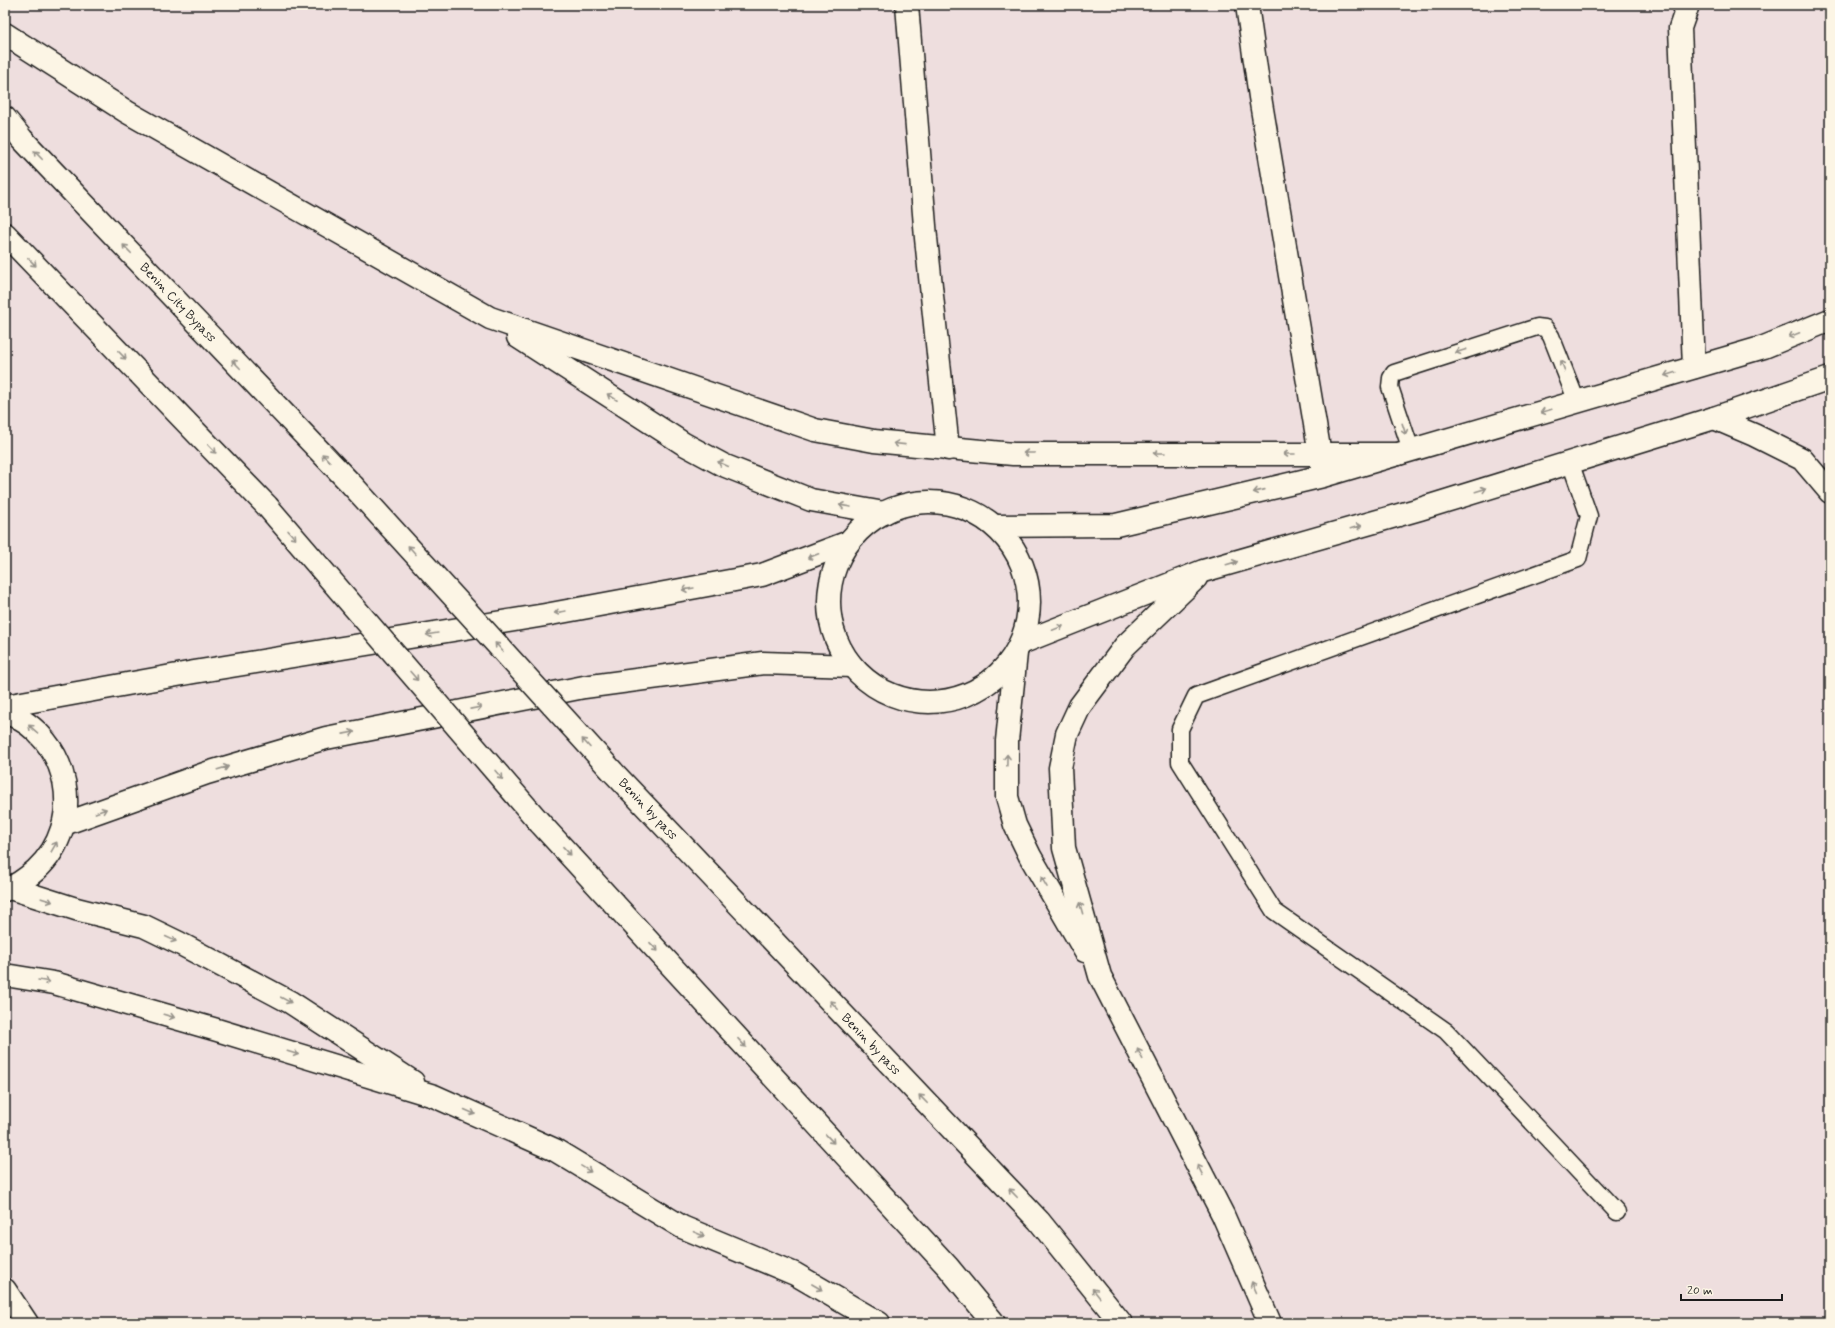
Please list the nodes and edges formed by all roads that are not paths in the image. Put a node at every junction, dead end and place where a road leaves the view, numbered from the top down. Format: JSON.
{"nodes":[{"id":1,"x":907,"y":5,"type":"edge"},
{"id":2,"x":1247,"y":5,"type":"edge"},
{"id":3,"x":1688,"y":5,"type":"edge"},
{"id":4,"x":5,"y":34,"type":"edge"},
{"id":5,"x":5,"y":118,"type":"edge"},
{"id":6,"x":5,"y":234,"type":"edge"},
{"id":7,"x":490,"y":318,"type":"junction"},
{"id":8,"x":1830,"y":320,"type":"edge"},
{"id":9,"x":1694,"y":367,"type":"junction"},
{"id":10,"x":1830,"y":378,"type":"edge"},
{"id":11,"x":1577,"y":402,"type":"junction"},
{"id":12,"x":1714,"y":418,"type":"junction"},
{"id":13,"x":948,"y":449,"type":"junction"},
{"id":14,"x":1404,"y":452,"type":"junction"},
{"id":15,"x":1321,"y":454,"type":"junction"},
{"id":16,"x":1570,"y":462,"type":"junction"},
{"id":17,"x":1323,"y":476,"type":"junction"},
{"id":18,"x":1830,"y":492,"type":"edge"},
{"id":19,"x":884,"y":513,"type":"junction"},
{"id":20,"x":995,"y":526,"type":"junction"},
{"id":21,"x":849,"y":542,"type":"junction"},
{"id":22,"x":1203,"y":571,"type":"junction"},
{"id":23,"x":1019,"y":648,"type":"junction"},
{"id":24,"x":852,"y":666,"type":"junction"},
{"id":25,"x":5,"y":706,"type":"edge"},
{"id":26,"x":5,"y":712,"type":"edge"},
{"id":27,"x":613,"y":772,"type":"joint"},
{"id":28,"x":64,"y":824,"type":"junction"},
{"id":29,"x":8,"y":889,"type":"edge"},
{"id":30,"x":5,"y":975,"type":"edge"},
{"id":31,"x":1100,"y":976,"type":"junction"},
{"id":32,"x":434,"y":1096,"type":"junction"},
{"id":33,"x":1617,"y":1212,"type":"dead end"},
{"id":34,"x":5,"y":1290,"type":"edge"},
{"id":35,"x":27,"y":1323,"type":"edge"},
{"id":36,"x":878,"y":1323,"type":"edge"},
{"id":37,"x":994,"y":1323,"type":"edge"},
{"id":38,"x":1121,"y":1323,"type":"edge"},
{"id":39,"x":1270,"y":1323,"type":"edge"}],
"edges":[{"from":1,"to":13,"type":"main road"},
{"from":2,"to":15,"type":"main road"},
{"from":3,"to":9,"type":"main road"},
{"from":4,"to":7,"type":"main road"},
{"from":27,"to":5,"type":"main road","name":"Benin City Bypass","one_way":true,"bridge":true},
{"from":6,"to":37,"type":"main road","one_way":true,"bridge":true},
{"from":13,"to":7,"type":"main road","one_way":true},
{"from":19,"to":7,"type":"main road","one_way":true},
{"from":8,"to":9,"type":"main road","one_way":true},
{"from":9,"to":11,"type":"main road","one_way":true},
{"from":10,"to":12,"type":"main road"},
{"from":11,"to":14,"type":"main road","one_way":true},
{"from":11,"to":14,"type":"lane","one_way":true},
{"from":12,"to":16,"type":"main road"},
{"from":12,"to":18,"type":"main road"},
{"from":15,"to":13,"type":"main road","one_way":true},
{"from":14,"to":15,"type":"main road"},
{"from":14,"to":17,"type":"main road"},
{"from":15,"to":17,"type":"main road"},
{"from":22,"to":16,"type":"main road","one_way":true},
{"from":16,"to":33,"type":"lane"},
{"from":17,"to":20,"type":"main road","one_way":true},
{"from":19,"to":20,"type":"main road"},
{"from":19,"to":21,"type":"main road"},
{"from":20,"to":23,"type":"main road"},
{"from":21,"to":24,"type":"main road"},
{"from":21,"to":25,"type":"main road","one_way":true},
{"from":23,"to":22,"type":"main road","one_way":true},
{"from":31,"to":22,"type":"main road","one_way":true},
{"from":23,"to":24,"type":"main road"},
{"from":31,"to":23,"type":"main road","one_way":true},
{"from":28,"to":24,"type":"main road","one_way":true},
{"from":28,"to":26,"type":"main road","one_way":true},
{"from":38,"to":27,"type":"main road","name":"Benin by pass","one_way":true},
{"from":29,"to":28,"type":"main road","one_way":true},
{"from":29,"to":32,"type":"main road","one_way":true},
{"from":30,"to":32,"type":"main road","one_way":true},
{"from":39,"to":31,"type":"main road","one_way":true},
{"from":32,"to":36,"type":"main road","one_way":true},
{"from":34,"to":35,"type":"main road"}]}
